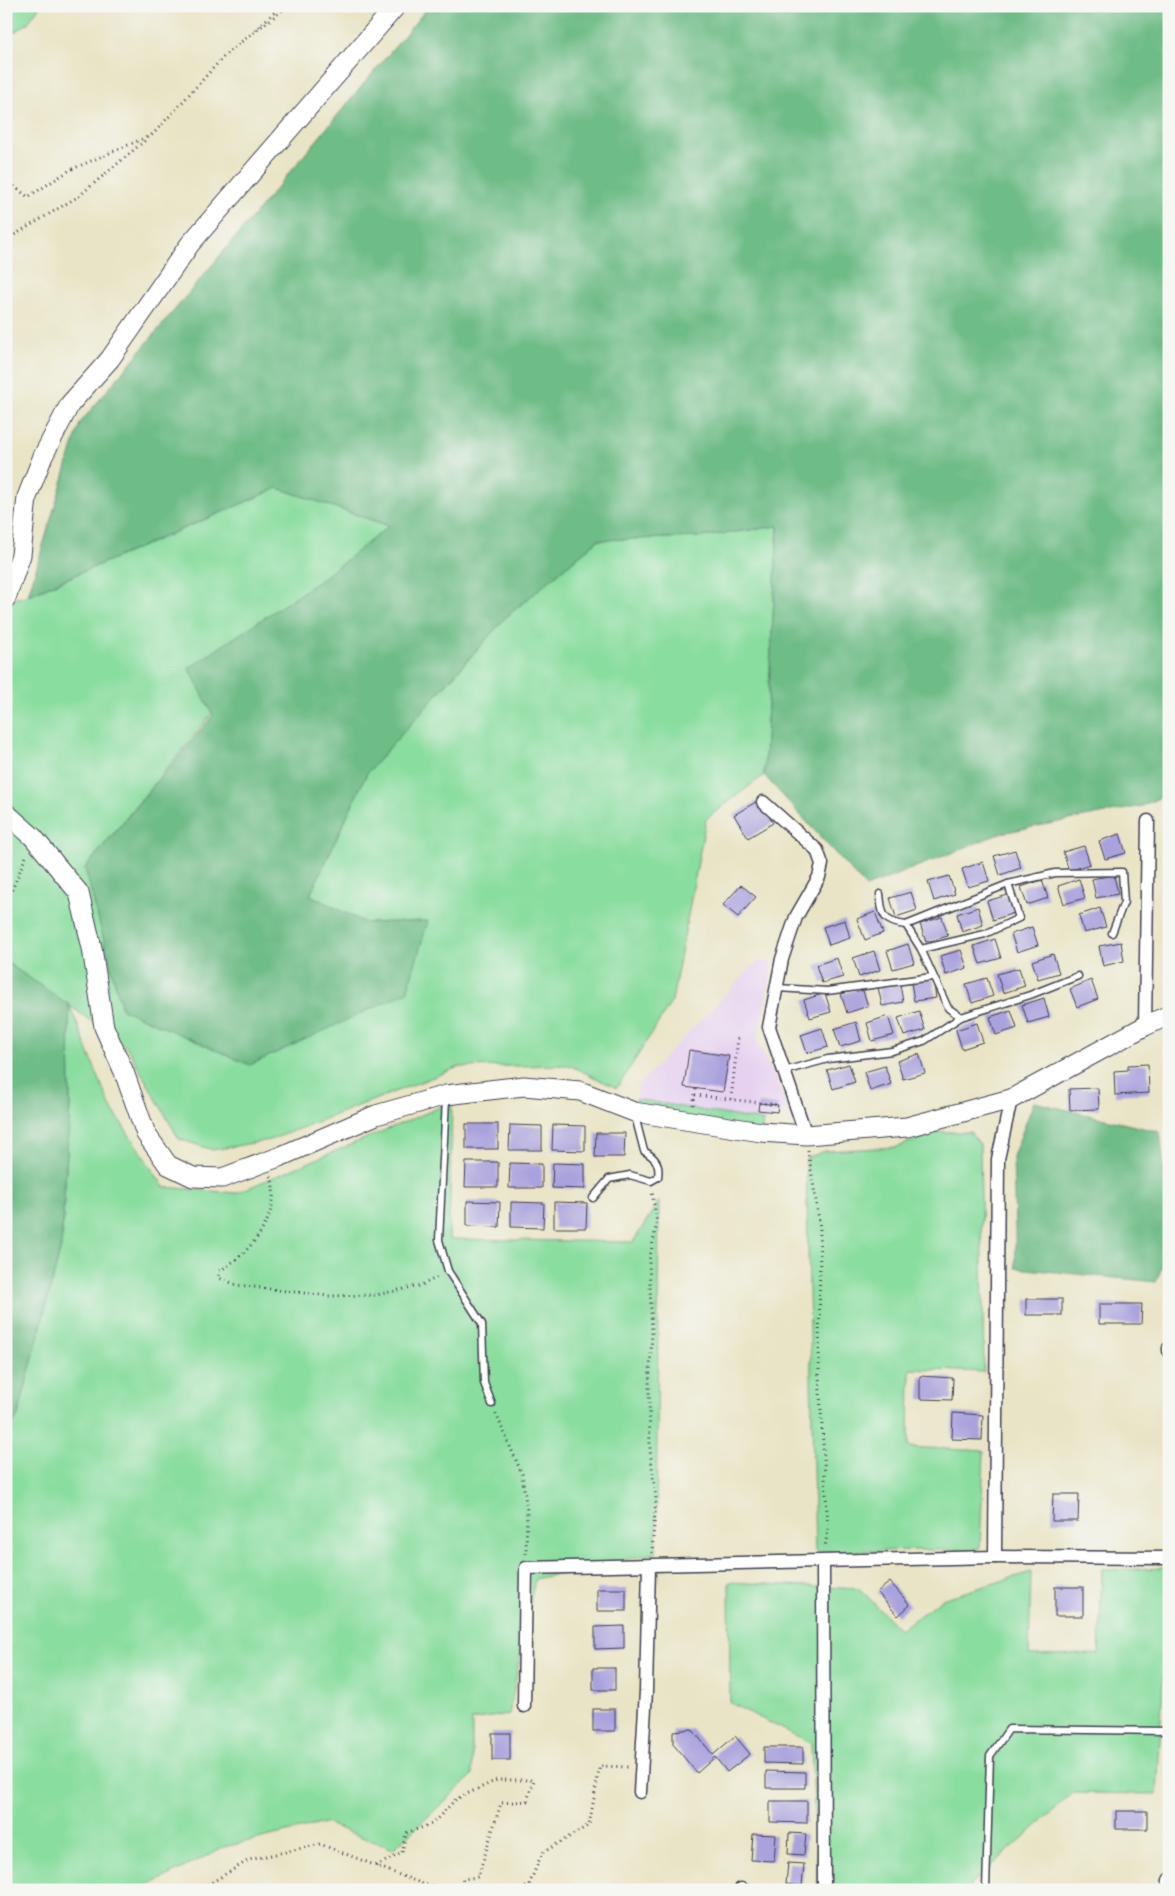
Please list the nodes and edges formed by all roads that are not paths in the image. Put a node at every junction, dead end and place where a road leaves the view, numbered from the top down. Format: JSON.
{"nodes":[{"id":1,"x":396,"y":6,"type":"edge"},
{"id":2,"x":6,"y":598,"type":"edge"},
{"id":3,"x":763,"y":802,"type":"dead end"},
{"id":4,"x":6,"y":813,"type":"edge"},
{"id":5,"x":1148,"y":821,"type":"dead end"},
{"id":6,"x":1008,"y":884,"type":"junction"},
{"id":7,"x":880,"y":894,"type":"dead end"},
{"id":8,"x":906,"y":924,"type":"junction"},
{"id":9,"x":1112,"y":933,"type":"dead end"},
{"id":10,"x":921,"y":949,"type":"junction"},
{"id":11,"x":1078,"y":976,"type":"dead end"},
{"id":12,"x":932,"y":977,"type":"junction"},
{"id":13,"x":777,"y":988,"type":"junction"},
{"id":14,"x":1169,"y":1015,"type":"edge"},
{"id":15,"x":961,"y":1017,"type":"junction"},
{"id":16,"x":1145,"y":1026,"type":"junction"},
{"id":17,"x":784,"y":1071,"type":"junction"},
{"id":18,"x":446,"y":1095,"type":"junction"},
{"id":19,"x":1011,"y":1099,"type":"junction"},
{"id":20,"x":634,"y":1112,"type":"junction"},
{"id":21,"x":806,"y":1134,"type":"junction"},
{"id":22,"x":593,"y":1198,"type":"dead end"},
{"id":23,"x":492,"y":1404,"type":"road end"},
{"id":24,"x":995,"y":1557,"type":"junction"},
{"id":25,"x":1169,"y":1558,"type":"edge"},
{"id":26,"x":823,"y":1563,"type":"junction"},
{"id":27,"x":649,"y":1566,"type":"junction"},
{"id":28,"x":524,"y":1706,"type":"dead end"},
{"id":29,"x":1169,"y":1731,"type":"edge"},
{"id":30,"x":640,"y":1792,"type":"dead end"},
{"id":31,"x":1169,"y":1880,"type":"edge"},
{"id":32,"x":824,"y":1890,"type":"edge"},
{"id":33,"x":986,"y":1890,"type":"edge"},
{"id":34,"x":1168,"y":1890,"type":"edge"}],
"edges":[{"from":1,"to":2,"type":"street"},
{"from":3,"to":13,"type":"street"},
{"from":4,"to":18,"type":"street"},
{"from":5,"to":16,"type":"street"},
{"from":6,"to":8,"type":"lane"},
{"from":6,"to":9,"type":"lane"},
{"from":6,"to":10,"type":"lane"},
{"from":7,"to":8,"type":"lane"},
{"from":8,"to":10,"type":"lane"},
{"from":10,"to":12,"type":"lane"},
{"from":11,"to":15,"type":"lane"},
{"from":12,"to":13,"type":"lane"},
{"from":12,"to":15,"type":"lane"},
{"from":13,"to":17,"type":"street"},
{"from":14,"to":16,"type":"street"},
{"from":15,"to":17,"type":"lane"},
{"from":16,"to":19,"type":"street"},
{"from":17,"to":21,"type":"street"},
{"from":18,"to":20,"type":"street"},
{"from":18,"to":23,"type":"lane"},
{"from":19,"to":21,"type":"street"},
{"from":19,"to":24,"type":"street"},
{"from":20,"to":21,"type":"street"},
{"from":20,"to":22,"type":"lane"},
{"from":24,"to":25,"type":"street"},
{"from":24,"to":26,"type":"street"},
{"from":26,"to":27,"type":"street"},
{"from":26,"to":32,"type":"street"},
{"from":27,"to":28,"type":"street"},
{"from":27,"to":30,"type":"street"},
{"from":29,"to":33,"type":"lane"},
{"from":31,"to":34,"type":"street"}]}
